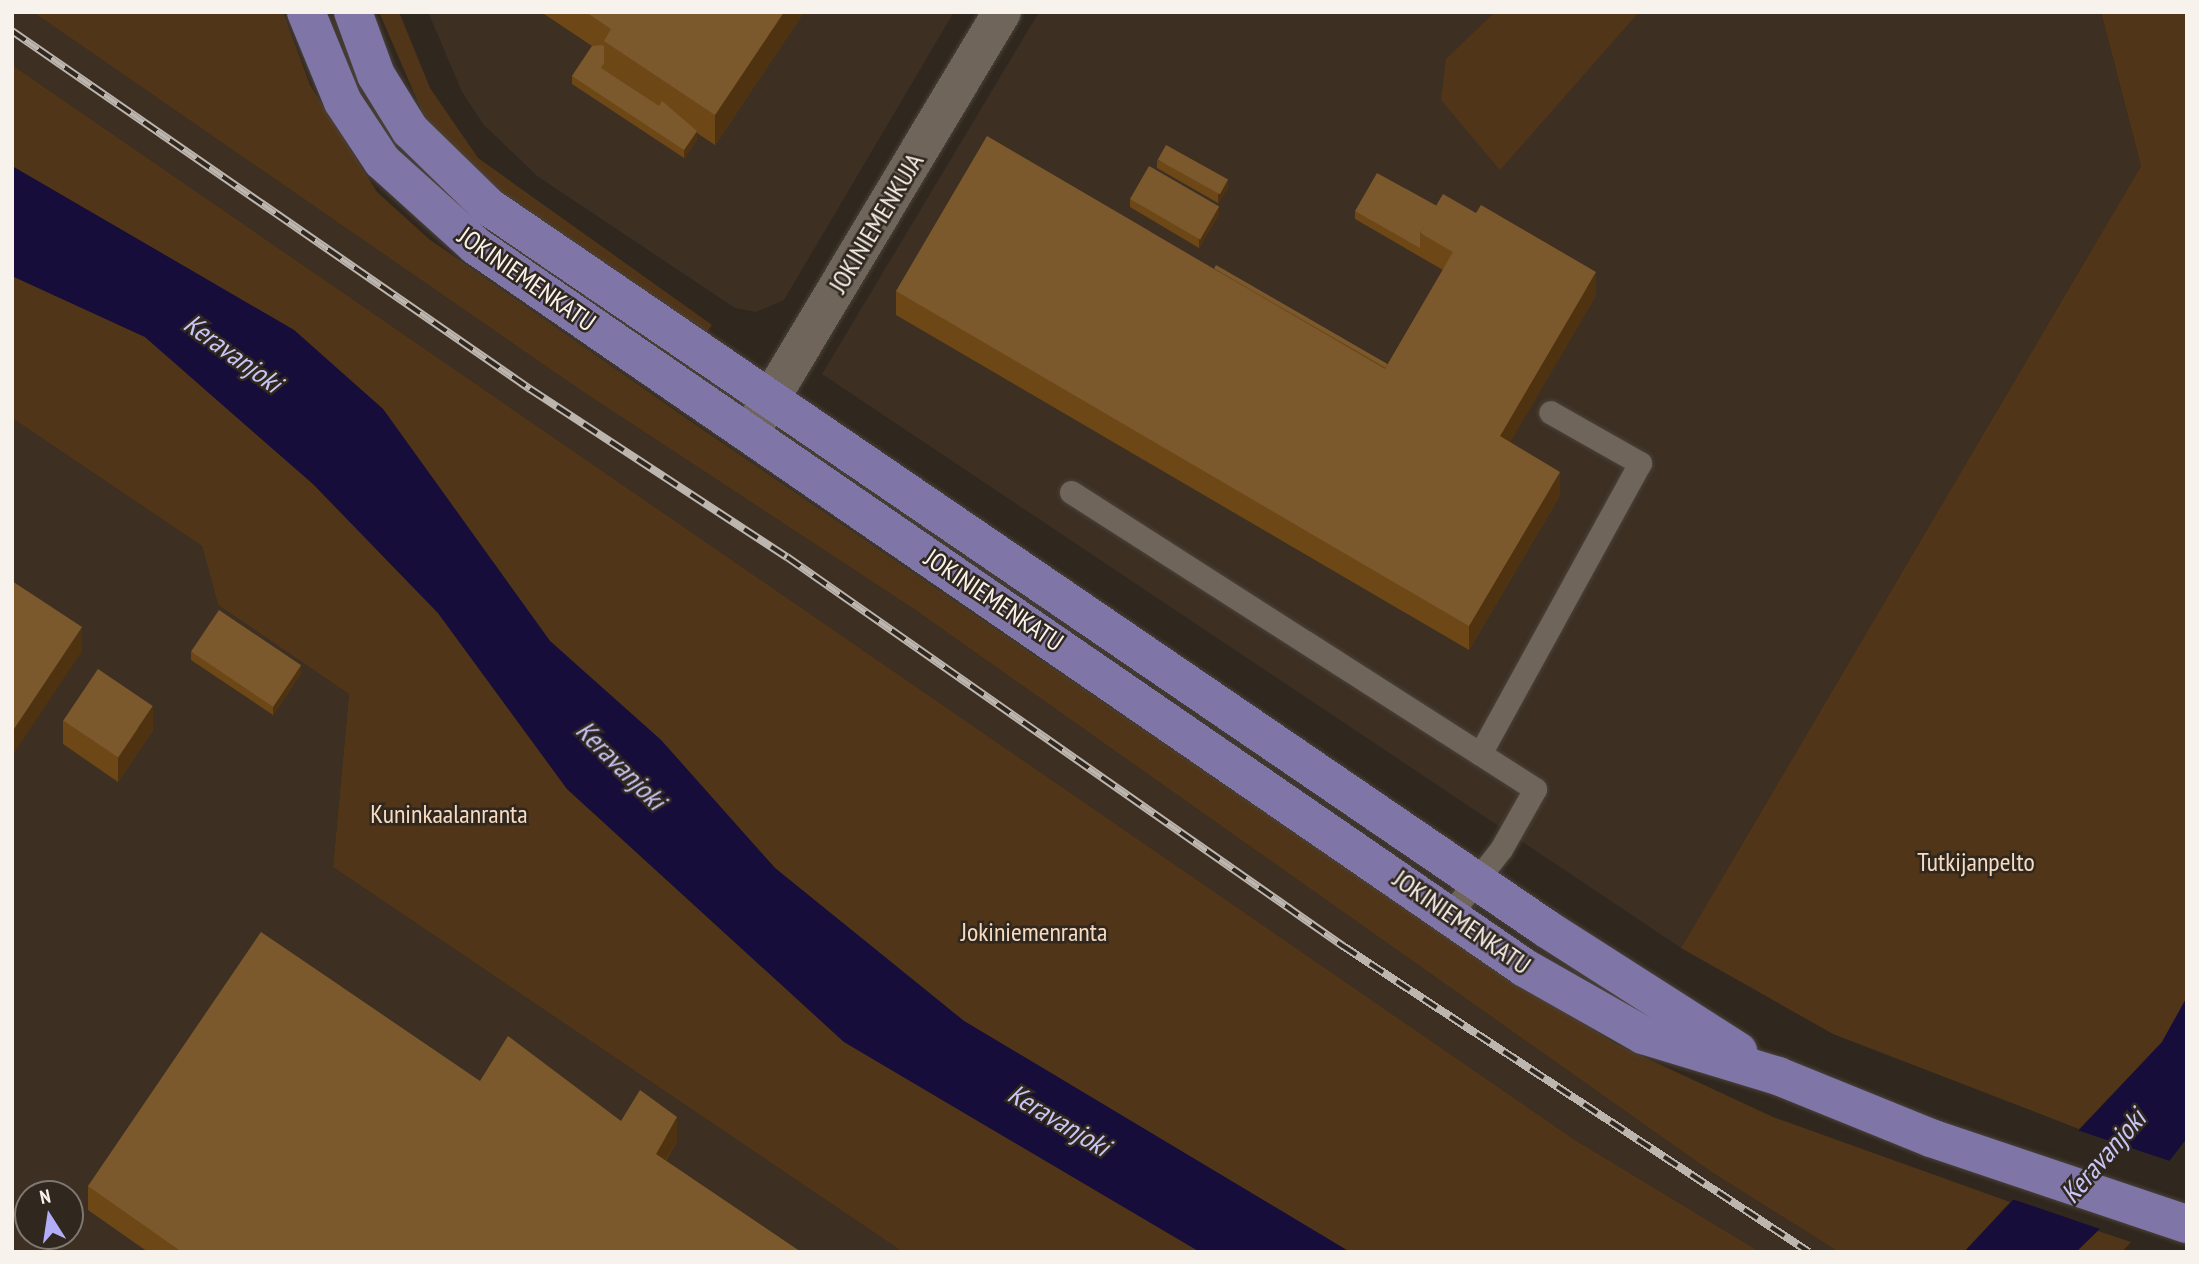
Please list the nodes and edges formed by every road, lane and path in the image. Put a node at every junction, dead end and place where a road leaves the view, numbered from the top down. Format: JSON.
{"nodes":[{"id":1,"x":306,"y":12,"type":"edge"},
{"id":2,"x":353,"y":12,"type":"edge"},
{"id":3,"x":1002,"y":12,"type":"edge"},
{"id":4,"x":769,"y":398,"type":"junction"},
{"id":5,"x":1550,"y":412,"type":"dead end"},
{"id":6,"x":750,"y":433,"type":"junction"},
{"id":7,"x":1071,"y":492,"type":"dead end"},
{"id":8,"x":1480,"y":754,"type":"junction"},
{"id":9,"x":1476,"y":878,"type":"junction"},
{"id":10,"x":1451,"y":913,"type":"junction"},
{"id":11,"x":1778,"y":1076,"type":"junction"},
{"id":12,"x":2187,"y":1224,"type":"edge"}],
"edges":[{"from":1,"to":6,"type":"main road","name":"JOKINIEMENKATU"},
{"from":2,"to":4,"type":"main road","name":"JOKINIEMENKATU"},
{"from":3,"to":4,"type":"street","name":"JOKINIEMENKUJA"},
{"from":4,"to":6,"type":"street","name":"JOKINIEMENKUJA"},
{"from":4,"to":9,"type":"main road","name":"JOKINIEMENKATU"},
{"from":5,"to":8,"type":"lane"},
{"from":6,"to":10,"type":"main road","name":"JOKINIEMENKATU"},
{"from":7,"to":8,"type":"lane"},
{"from":8,"to":9,"type":"lane"},
{"from":9,"to":10,"type":"lane"},
{"from":9,"to":11,"type":"main road","name":"JOKINIEMENKATU"},
{"from":10,"to":11,"type":"main road","name":"JOKINIEMENKATU"},
{"from":11,"to":12,"type":"main road","name":"JOKINIEMENKATU"}]}
